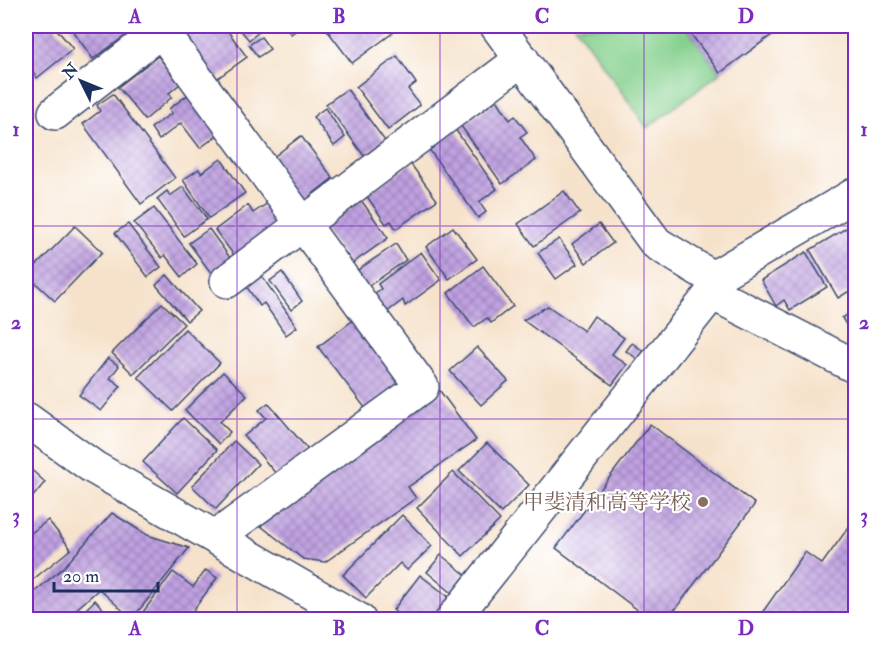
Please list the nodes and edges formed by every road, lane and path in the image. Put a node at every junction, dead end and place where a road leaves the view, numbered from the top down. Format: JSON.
{"nodes":[{"id":1,"x":497,"y":26,"type":"edge"},
{"id":2,"x":162,"y":27,"type":"edge"},
{"id":3,"x":522,"y":59,"type":"junction"},
{"id":4,"x":55,"y":113,"type":"dead end"},
{"id":5,"x":855,"y":194,"type":"edge"},
{"id":6,"x":303,"y":224,"type":"junction"},
{"id":7,"x":227,"y":281,"type":"dead end"},
{"id":8,"x":713,"y":286,"type":"junction"},
{"id":9,"x":855,"y":367,"type":"edge"},
{"id":10,"x":26,"y":419,"type":"edge"},
{"id":11,"x":216,"y":537,"type":"junction"},
{"id":12,"x":359,"y":620,"type":"edge"},
{"id":13,"x":452,"y":620,"type":"edge"}],
"edges":[{"from":1,"to":3,"type":"street"},
{"from":2,"to":4,"type":"street"},
{"from":2,"to":6,"type":"street"},
{"from":3,"to":6,"type":"street"},
{"from":3,"to":8,"type":"street"},
{"from":5,"to":8,"type":"street"},
{"from":6,"to":7,"type":"street"},
{"from":6,"to":11,"type":"street"},
{"from":8,"to":9,"type":"street"},
{"from":8,"to":13,"type":"street"},
{"from":10,"to":11,"type":"street"},
{"from":11,"to":12,"type":"street"}]}
